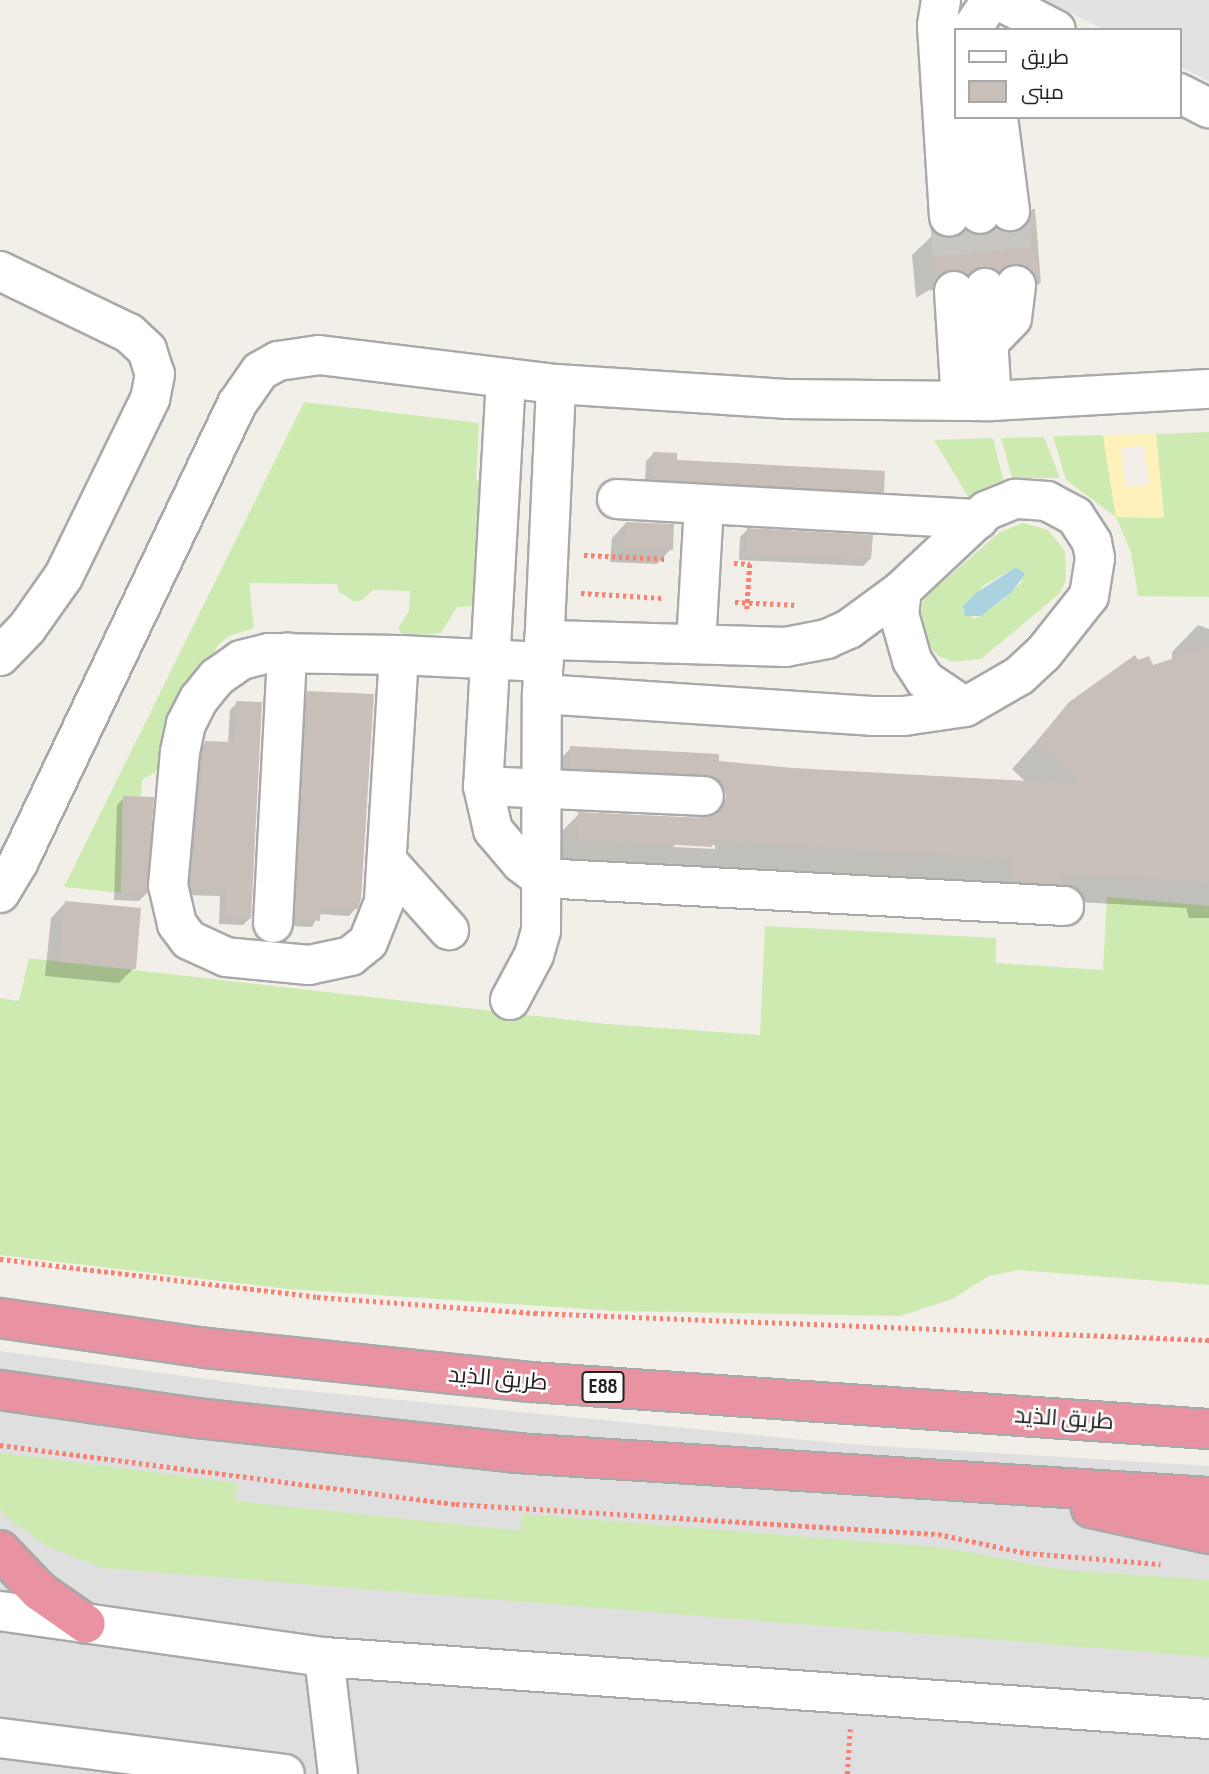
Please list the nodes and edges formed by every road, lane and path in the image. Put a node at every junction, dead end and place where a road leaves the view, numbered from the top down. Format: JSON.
{"nodes":[{"id":1,"x":941,"y":0,"type":"edge"},
{"id":2,"x":991,"y":0,"type":"edge"},
{"id":3,"x":998,"y":0,"type":"edge"},
{"id":4,"x":972,"y":28,"type":"edge"},
{"id":5,"x":1052,"y":28,"type":"edge"},
{"id":6,"x":1181,"y":94,"type":"edge"},
{"id":7,"x":954,"y":103,"type":"edge"},
{"id":8,"x":1209,"y":108,"type":"edge"},
{"id":9,"x":958,"y":119,"type":"edge"},
{"id":10,"x":974,"y":119,"type":"edge"},
{"id":11,"x":998,"y":119,"type":"edge"},
{"id":12,"x":980,"y":214,"type":"junction"},
{"id":13,"x":0,"y":271,"type":"edge"},
{"id":14,"x":506,"y":378,"type":"junction"},
{"id":15,"x":556,"y":384,"type":"junction"},
{"id":16,"x":1209,"y":389,"type":"edge"},
{"id":17,"x":977,"y":401,"type":"junction"},
{"id":18,"x":617,"y":499,"type":"dead end"},
{"id":19,"x":715,"y":506,"type":"junction"},
{"id":20,"x":978,"y":519,"type":"junction"},
{"id":21,"x":902,"y":590,"type":"junction"},
{"id":22,"x":707,"y":645,"type":"junction"},
{"id":23,"x":287,"y":652,"type":"junction"},
{"id":24,"x":398,"y":655,"type":"junction"},
{"id":25,"x":0,"y":656,"type":"edge"},
{"id":26,"x":488,"y":660,"type":"junction"},
{"id":27,"x":543,"y":665,"type":"junction"},
{"id":28,"x":965,"y":707,"type":"junction"},
{"id":29,"x":483,"y":786,"type":"junction"},
{"id":30,"x":539,"y":788,"type":"junction"},
{"id":31,"x":704,"y":796,"type":"dead end"},
{"id":32,"x":387,"y":861,"type":"junction"},
{"id":33,"x":541,"y":877,"type":"junction"},
{"id":34,"x":0,"y":892,"type":"edge"},
{"id":35,"x":1064,"y":906,"type":"dead end"},
{"id":36,"x":273,"y":923,"type":"dead end"},
{"id":37,"x":449,"y":930,"type":"dead end"},
{"id":38,"x":510,"y":1000,"type":"dead end"},
{"id":39,"x":0,"y":1259,"type":"edge"},
{"id":40,"x":0,"y":1318,"type":"edge"},
{"id":41,"x":1209,"y":1340,"type":"edge"},
{"id":42,"x":0,"y":1390,"type":"edge"},
{"id":43,"x":1209,"y":1429,"type":"edge"},
{"id":44,"x":0,"y":1445,"type":"edge"},
{"id":45,"x":1019,"y":1486,"type":"junction"},
{"id":46,"x":1209,"y":1497,"type":"edge"},
{"id":47,"x":1209,"y":1534,"type":"edge"},
{"id":48,"x":0,"y":1550,"type":"edge"},
{"id":49,"x":1168,"y":1564,"type":"dead end"},
{"id":50,"x":0,"y":1611,"type":"edge"},
{"id":51,"x":86,"y":1624,"type":"junction"},
{"id":52,"x":324,"y":1657,"type":"junction"},
{"id":53,"x":853,"y":1695,"type":"junction"},
{"id":54,"x":1209,"y":1719,"type":"edge"},
{"id":55,"x":0,"y":1738,"type":"edge"},
{"id":56,"x":285,"y":1774,"type":"edge"},
{"id":57,"x":338,"y":1774,"type":"edge"},
{"id":58,"x":848,"y":1774,"type":"edge"}],
"edges":[{"from":1,"to":7,"type":"street"},
{"from":2,"to":4,"type":"street"},
{"from":3,"to":5,"type":"street"},
{"from":6,"to":8,"type":"street"},
{"from":9,"to":12,"type":"street"},
{"from":10,"to":12,"type":"street"},
{"from":11,"to":12,"type":"street"},
{"from":13,"to":25,"type":"street"},
{"from":14,"to":15,"type":"street"},
{"from":14,"to":26,"type":"street"},
{"from":14,"to":34,"type":"street"},
{"from":15,"to":17,"type":"street"},
{"from":15,"to":27,"type":"street"},
{"from":16,"to":17,"type":"street"},
{"from":17,"to":17,"type":"street"},
{"from":18,"to":19,"type":"street"},
{"from":19,"to":20,"type":"street"},
{"from":19,"to":22,"type":"street"},
{"from":20,"to":21,"type":"street"},
{"from":20,"to":28,"type":"street"},
{"from":21,"to":22,"type":"street"},
{"from":21,"to":28,"type":"street"},
{"from":22,"to":27,"type":"street"},
{"from":23,"to":24,"type":"street"},
{"from":23,"to":32,"type":"street"},
{"from":23,"to":36,"type":"street"},
{"from":24,"to":26,"type":"street"},
{"from":24,"to":32,"type":"street"},
{"from":26,"to":27,"type":"street"},
{"from":26,"to":29,"type":"street"},
{"from":27,"to":28,"type":"street"},
{"from":27,"to":30,"type":"street"},
{"from":29,"to":30,"type":"street"},
{"from":29,"to":33,"type":"street"},
{"from":30,"to":31,"type":"street"},
{"from":30,"to":33,"type":"street"},
{"from":32,"to":37,"type":"street"},
{"from":33,"to":35,"type":"street"},
{"from":33,"to":38,"type":"street"},
{"from":39,"to":41,"type":"path"},
{"from":40,"to":43,"type":"highway","name":"طريق الذيد","number":"E88"},
{"from":42,"to":45,"type":"highway"},
{"from":44,"to":49,"type":"path"},
{"from":45,"to":46,"type":"highway"},
{"from":45,"to":47,"type":"highway"},
{"from":48,"to":51,"type":"highway"},
{"from":50,"to":51,"type":"street"},
{"from":51,"to":52,"type":"street"},
{"from":52,"to":53,"type":"street"},
{"from":52,"to":57,"type":"street"},
{"from":53,"to":54,"type":"street"},
{"from":53,"to":58,"type":"path"},
{"from":55,"to":56,"type":"street"}]}
